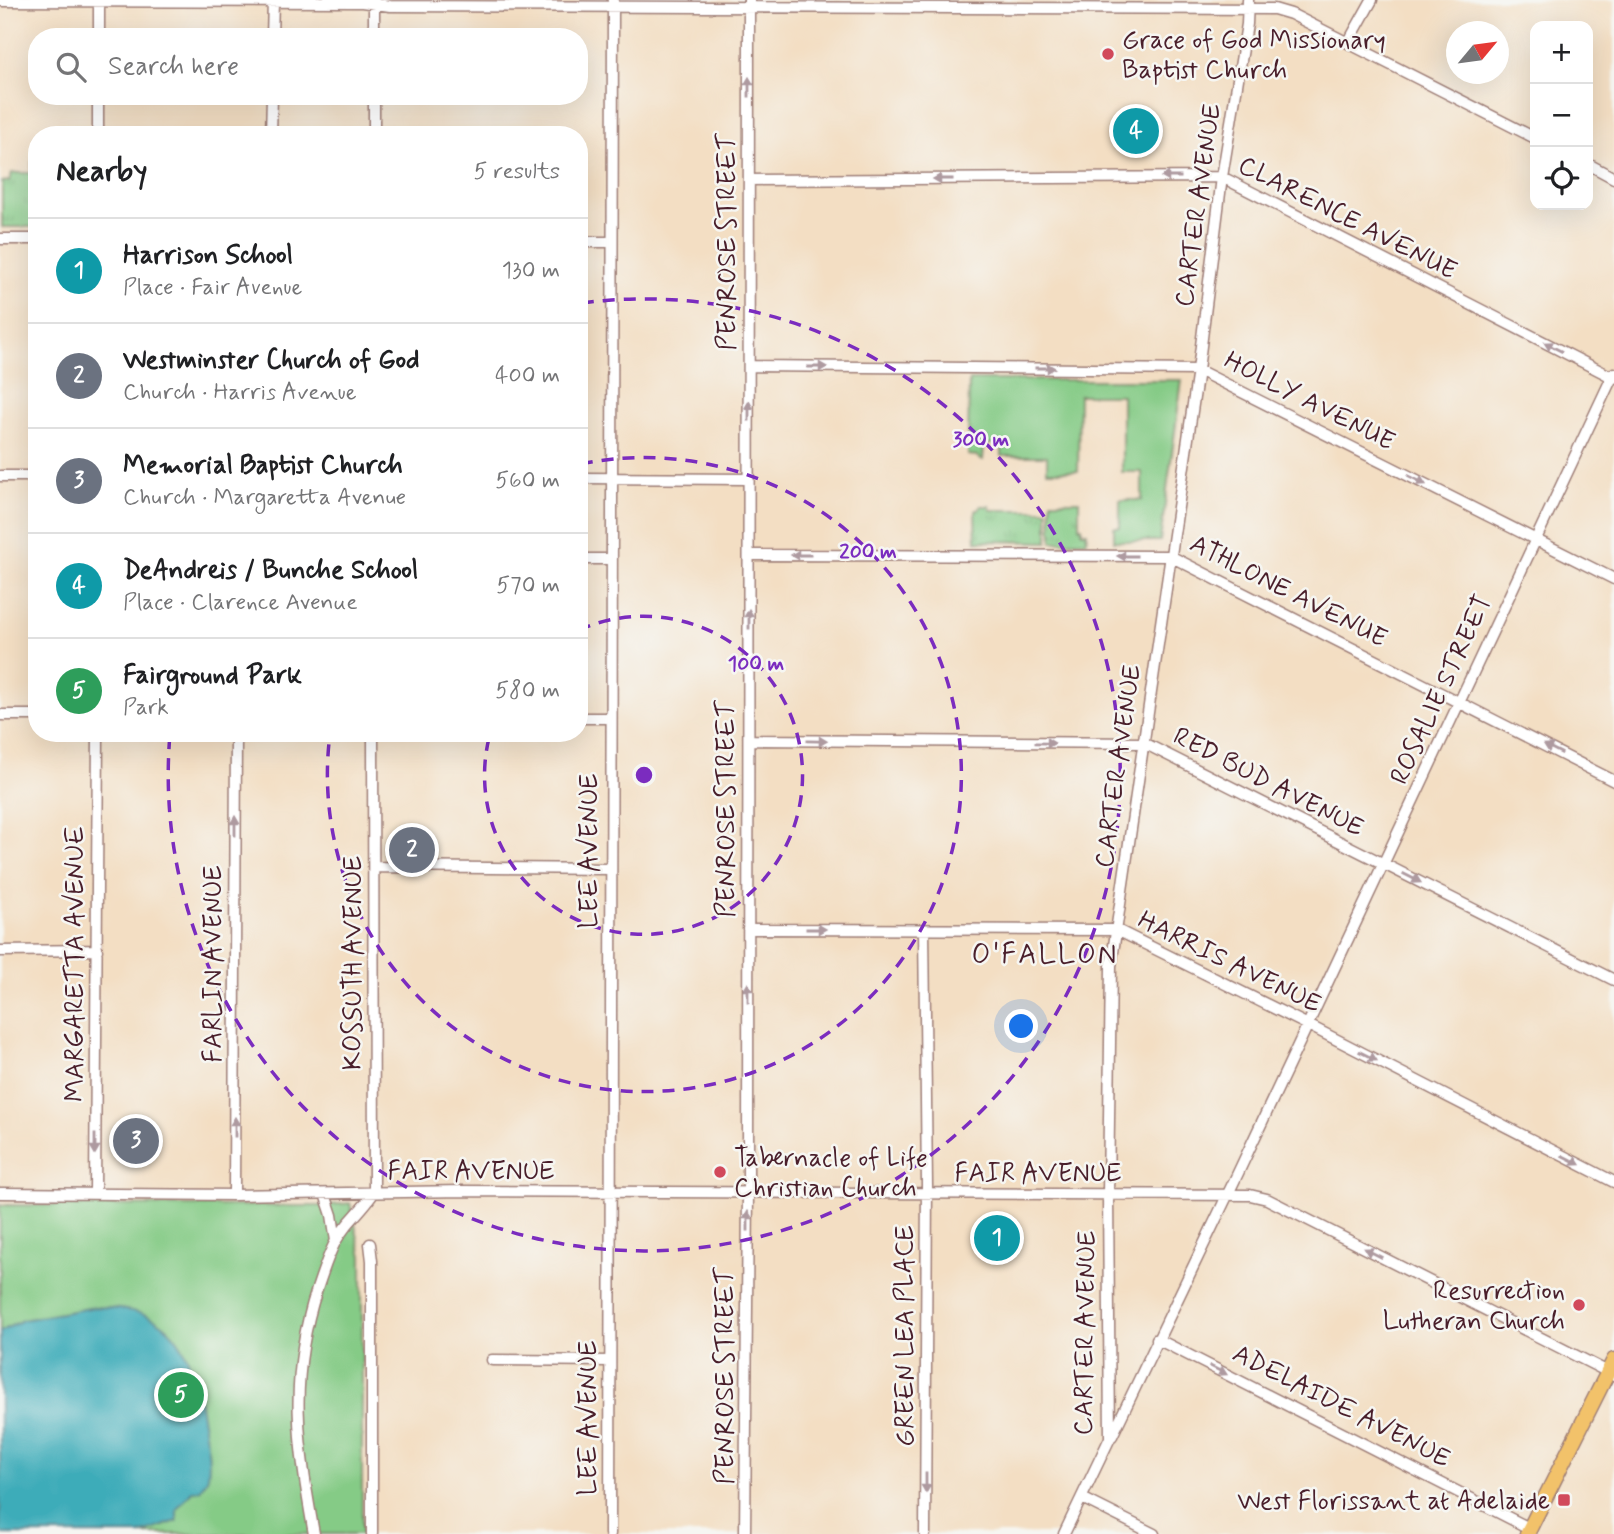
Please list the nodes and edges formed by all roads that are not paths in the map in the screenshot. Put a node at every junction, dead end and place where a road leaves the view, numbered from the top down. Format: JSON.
{"nodes":[{"id":1,"x":1372,"y":0,"type":"edge"},
{"id":2,"x":0,"y":1,"type":"edge"},
{"id":3,"x":99,"y":1,"type":"edge"},
{"id":4,"x":239,"y":1,"type":"edge"},
{"id":5,"x":273,"y":1,"type":"edge"},
{"id":6,"x":374,"y":2,"type":"edge"},
{"id":7,"x":613,"y":4,"type":"edge"},
{"id":8,"x":749,"y":4,"type":"edge"},
{"id":9,"x":885,"y":5,"type":"edge"},
{"id":10,"x":1025,"y":5,"type":"edge"},
{"id":11,"x":1248,"y":5,"type":"edge"},
{"id":12,"x":99,"y":28,"type":"edge"},
{"id":13,"x":272,"y":28,"type":"edge"},
{"id":14,"x":374,"y":28,"type":"edge"},
{"id":15,"x":1348,"y":43,"type":"junction"},
{"id":16,"x":98,"y":105,"type":"edge"},
{"id":17,"x":272,"y":105,"type":"edge"},
{"id":18,"x":374,"y":105,"type":"edge"},
{"id":19,"x":98,"y":126,"type":"edge"},
{"id":20,"x":271,"y":126,"type":"edge"},
{"id":21,"x":374,"y":126,"type":"edge"},
{"id":22,"x":1530,"y":135,"type":"edge"},
{"id":23,"x":1593,"y":167,"type":"edge"},
{"id":24,"x":1222,"y":177,"type":"junction"},
{"id":25,"x":1614,"y":178,"type":"edge"},
{"id":26,"x":749,"y":180,"type":"junction"},
{"id":27,"x":0,"y":239,"type":"edge"},
{"id":28,"x":28,"y":239,"type":"edge"},
{"id":29,"x":588,"y":242,"type":"edge"},
{"id":30,"x":612,"y":243,"type":"junction"},
{"id":31,"x":749,"y":366,"type":"junction"},
{"id":32,"x":1198,"y":370,"type":"junction"},
{"id":33,"x":1613,"y":376,"type":"edge"},
{"id":34,"x":0,"y":476,"type":"edge"},
{"id":35,"x":28,"y":476,"type":"edge"},
{"id":36,"x":588,"y":478,"type":"edge"},
{"id":37,"x":613,"y":478,"type":"junction"},
{"id":38,"x":748,"y":479,"type":"junction"},
{"id":39,"x":1536,"y":540,"type":"junction"},
{"id":40,"x":748,"y":555,"type":"junction"},
{"id":41,"x":1170,"y":556,"type":"junction"},
{"id":42,"x":588,"y":559,"type":"edge"},
{"id":43,"x":612,"y":559,"type":"junction"},
{"id":44,"x":1614,"y":579,"type":"edge"},
{"id":45,"x":1460,"y":702,"type":"junction"},
{"id":46,"x":0,"y":715,"type":"edge"},
{"id":47,"x":28,"y":715,"type":"edge"},
{"id":48,"x":588,"y":718,"type":"edge"},
{"id":49,"x":611,"y":718,"type":"junction"},
{"id":50,"x":749,"y":740,"type":"junction"},
{"id":51,"x":97,"y":742,"type":"edge"},
{"id":52,"x":236,"y":742,"type":"edge"},
{"id":53,"x":373,"y":742,"type":"edge"},
{"id":54,"x":1144,"y":743,"type":"junction"},
{"id":55,"x":1614,"y":780,"type":"edge"},
{"id":56,"x":1383,"y":863,"type":"junction"},
{"id":57,"x":374,"y":867,"type":"junction"},
{"id":58,"x":610,"y":869,"type":"junction"},
{"id":59,"x":748,"y":929,"type":"junction"},
{"id":60,"x":924,"y":929,"type":"junction"},
{"id":61,"x":1117,"y":930,"type":"junction"},
{"id":62,"x":97,"y":950,"type":"junction"},
{"id":63,"x":0,"y":951,"type":"edge"},
{"id":64,"x":1614,"y":980,"type":"edge"},
{"id":65,"x":1308,"y":1025,"type":"junction"},
{"id":66,"x":1614,"y":1182,"type":"edge"},
{"id":67,"x":374,"y":1192,"type":"junction"},
{"id":68,"x":610,"y":1192,"type":"junction"},
{"id":69,"x":0,"y":1193,"type":"edge"},
{"id":70,"x":748,"y":1193,"type":"junction"},
{"id":71,"x":95,"y":1194,"type":"junction"},
{"id":72,"x":325,"y":1194,"type":"junction"},
{"id":73,"x":234,"y":1195,"type":"junction"},
{"id":74,"x":927,"y":1195,"type":"junction"},
{"id":75,"x":1108,"y":1195,"type":"junction"},
{"id":76,"x":1227,"y":1196,"type":"junction"},
{"id":77,"x":336,"y":1241,"type":"junction"},
{"id":78,"x":370,"y":1244,"type":"dead end"},
{"id":79,"x":1157,"y":1339,"type":"junction"},
{"id":80,"x":492,"y":1360,"type":"dead end"},
{"id":81,"x":610,"y":1361,"type":"junction"},
{"id":82,"x":1612,"y":1369,"type":"edge"},
{"id":83,"x":1110,"y":1438,"type":"junction"},
{"id":84,"x":1083,"y":1498,"type":"junction"},
{"id":85,"x":1533,"y":1532,"type":"edge"},
{"id":86,"x":314,"y":1534,"type":"edge"},
{"id":87,"x":372,"y":1534,"type":"edge"},
{"id":88,"x":610,"y":1534,"type":"edge"},
{"id":89,"x":745,"y":1534,"type":"edge"},
{"id":90,"x":925,"y":1534,"type":"edge"},
{"id":91,"x":1064,"y":1534,"type":"edge"},
{"id":92,"x":1154,"y":1534,"type":"edge"}],
"edges":[{"from":1,"to":15,"type":"street"},
{"from":2,"to":3,"type":"street"},
{"from":3,"to":4,"type":"street"},
{"from":3,"to":12,"type":"street"},
{"from":4,"to":5,"type":"street"},
{"from":5,"to":6,"type":"street"},
{"from":5,"to":13,"type":"street"},
{"from":6,"to":7,"type":"street"},
{"from":6,"to":14,"type":"street"},
{"from":7,"to":8,"type":"street"},
{"from":7,"to":30,"type":"street","name":"LEE AVENUE"},
{"from":8,"to":9,"type":"street"},
{"from":26,"to":8,"type":"street","name":"PENROSE STREET","one_way":true},
{"from":9,"to":10,"type":"street"},
{"from":10,"to":11,"type":"street"},
{"from":11,"to":15,"type":"street"},
{"from":11,"to":24,"type":"street","name":"CARTER AVENUE"},
{"from":15,"to":22,"type":"street"},
{"from":16,"to":19,"type":"street"},
{"from":17,"to":20,"type":"street"},
{"from":18,"to":21,"type":"street"},
{"from":23,"to":25,"type":"street"},
{"from":24,"to":26,"type":"street","name":"CLARENCE AVENUE","one_way":true},
{"from":24,"to":32,"type":"street","name":"CARTER AVENUE"},
{"from":33,"to":24,"type":"street","name":"CLARENCE AVENUE","one_way":true},
{"from":26,"to":31,"type":"street","name":"PENROSE STREET"},
{"from":27,"to":28,"type":"street"},
{"from":29,"to":30,"type":"street"},
{"from":30,"to":37,"type":"street","name":"LEE AVENUE"},
{"from":31,"to":32,"type":"street","name":"HOLLY AVENUE","one_way":true},
{"from":38,"to":31,"type":"street","name":"PENROSE STREET","one_way":true},
{"from":32,"to":39,"type":"street","name":"HOLLY AVENUE","one_way":true},
{"from":32,"to":41,"type":"street","name":"CARTER AVENUE"},
{"from":33,"to":39,"type":"street","name":"ROSALIE STREET"},
{"from":34,"to":35,"type":"street"},
{"from":36,"to":37,"type":"street"},
{"from":37,"to":38,"type":"street"},
{"from":37,"to":43,"type":"street","name":"LEE AVENUE"},
{"from":38,"to":40,"type":"street","name":"PENROSE STREET"},
{"from":39,"to":44,"type":"street","name":"HOLLY AVENUE"},
{"from":39,"to":45,"type":"street","name":"ROSALIE STREET"},
{"from":41,"to":40,"type":"street","name":"ATHLONE AVENUE","one_way":true},
{"from":50,"to":40,"type":"street","name":"PENROSE STREET","one_way":true},
{"from":41,"to":45,"type":"street","name":"ATHLONE AVENUE"},
{"from":41,"to":54,"type":"street","name":"CARTER AVENUE"},
{"from":42,"to":43,"type":"street"},
{"from":43,"to":49,"type":"street","name":"LEE AVENUE"},
{"from":55,"to":45,"type":"street","name":"ATHLONE AVENUE","one_way":true},
{"from":45,"to":56,"type":"street","name":"ROSALIE STREET"},
{"from":46,"to":47,"type":"street"},
{"from":48,"to":49,"type":"street"},
{"from":49,"to":58,"type":"street","name":"LEE AVENUE"},
{"from":50,"to":54,"type":"street","name":"RED BUD AVENUE","one_way":true},
{"from":50,"to":59,"type":"street","name":"PENROSE STREET"},
{"from":51,"to":62,"type":"street","name":"MARGARETTA AVENUE"},
{"from":73,"to":52,"type":"street","name":"FARLIN AVENUE","one_way":true},
{"from":53,"to":57,"type":"street","name":"KOSSUTH AVENUE"},
{"from":54,"to":56,"type":"street","name":"RED BUD AVENUE"},
{"from":54,"to":61,"type":"street","name":"CARTER AVENUE"},
{"from":56,"to":64,"type":"street","name":"RED BUD AVENUE","one_way":true},
{"from":56,"to":65,"type":"street","name":"ROSALIE STREET"},
{"from":57,"to":58,"type":"street"},
{"from":57,"to":67,"type":"street","name":"KOSSUTH AVENUE"},
{"from":58,"to":68,"type":"street","name":"LEE AVENUE"},
{"from":59,"to":60,"type":"street","name":"HARRIS AVENUE","one_way":true},
{"from":70,"to":59,"type":"street","name":"PENROSE STREET","one_way":true},
{"from":60,"to":61,"type":"street","name":"HARRIS AVENUE"},
{"from":60,"to":74,"type":"street","name":"GREEN LEA PLACE"},
{"from":61,"to":65,"type":"street","name":"HARRIS AVENUE"},
{"from":61,"to":75,"type":"street","name":"CARTER AVENUE"},
{"from":62,"to":63,"type":"street"},
{"from":62,"to":71,"type":"street","name":"MARGARETTA AVENUE","one_way":true},
{"from":65,"to":66,"type":"street","name":"HARRIS AVENUE","one_way":true},
{"from":65,"to":76,"type":"street","name":"ROSALIE STREET"},
{"from":67,"to":68,"type":"street","name":"FAIR AVENUE"},
{"from":67,"to":72,"type":"street","name":"FAIR AVENUE"},
{"from":67,"to":77,"type":"street"},
{"from":68,"to":70,"type":"street","name":"FAIR AVENUE"},
{"from":68,"to":81,"type":"street","name":"LEE AVENUE"},
{"from":69,"to":71,"type":"street","name":"FAIR AVENUE"},
{"from":70,"to":74,"type":"street","name":"FAIR AVENUE"},
{"from":89,"to":70,"type":"street","name":"PENROSE STREET","one_way":true},
{"from":71,"to":73,"type":"street","name":"FAIR AVENUE"},
{"from":72,"to":73,"type":"street","name":"FAIR AVENUE"},
{"from":72,"to":77,"type":"street"},
{"from":74,"to":75,"type":"street","name":"FAIR AVENUE"},
{"from":74,"to":90,"type":"street","name":"GREEN LEA PLACE","one_way":true},
{"from":75,"to":76,"type":"street","name":"FAIR AVENUE"},
{"from":75,"to":83,"type":"street","name":"CARTER AVENUE"},
{"from":76,"to":79,"type":"street"},
{"from":82,"to":76,"type":"street","name":"FAIR AVENUE","one_way":true},
{"from":77,"to":86,"type":"street"},
{"from":78,"to":87,"type":"street"},
{"from":79,"to":83,"type":"street"},
{"from":79,"to":85,"type":"street","name":"ADELAIDE AVENUE","one_way":true},
{"from":80,"to":81,"type":"street"},
{"from":81,"to":88,"type":"street","name":"LEE AVENUE"},
{"from":82,"to":85,"type":"main road"},
{"from":83,"to":84,"type":"street","name":"CARTER AVENUE"},
{"from":84,"to":91,"type":"street","name":"CARTER AVENUE"},
{"from":84,"to":92,"type":"street"}]}
